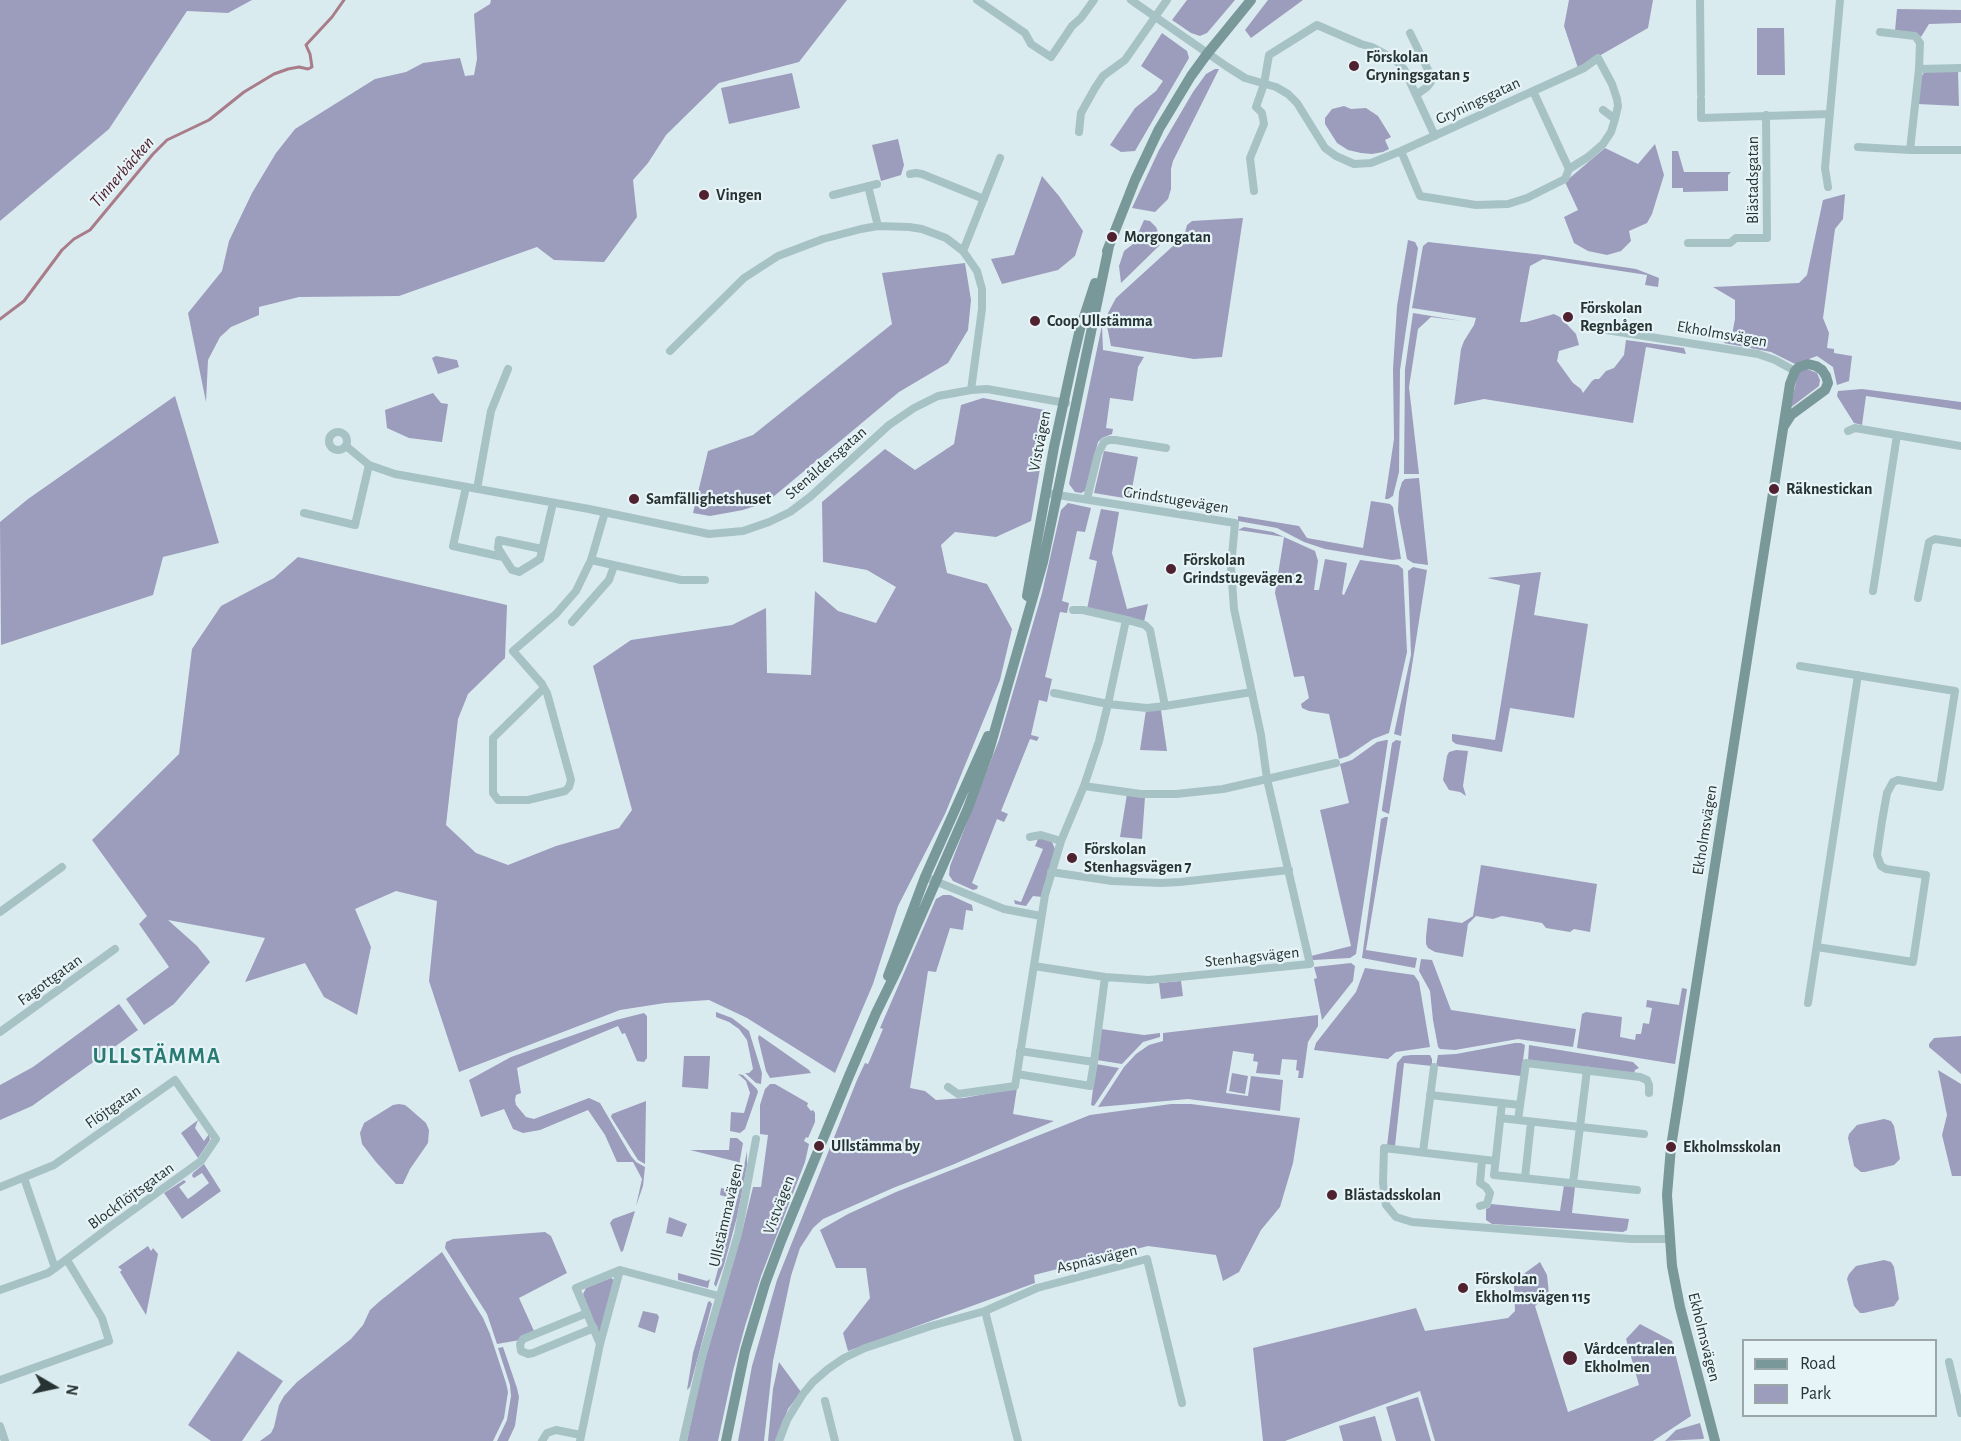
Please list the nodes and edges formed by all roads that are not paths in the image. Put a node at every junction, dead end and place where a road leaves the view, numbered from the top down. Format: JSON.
{"nodes":[{"id":1,"x":976,"y":0,"type":"edge"},
{"id":2,"x":1094,"y":0,"type":"edge"},
{"id":3,"x":1131,"y":0,"type":"edge"},
{"id":4,"x":1167,"y":0,"type":"edge"},
{"id":5,"x":1251,"y":0,"type":"edge"},
{"id":6,"x":1700,"y":0,"type":"edge"},
{"id":7,"x":1840,"y":0,"type":"edge"},
{"id":8,"x":1155,"y":17,"type":"junction"},
{"id":9,"x":1880,"y":32,"type":"dead end"},
{"id":10,"x":1410,"y":33,"type":"dead end"},
{"id":11,"x":1207,"y":54,"type":"junction"},
{"id":12,"x":1961,"y":68,"type":"edge"},
{"id":13,"x":1919,"y":69,"type":"junction"},
{"id":14,"x":1264,"y":84,"type":"junction"},
{"id":15,"x":1533,"y":91,"type":"junction"},
{"id":16,"x":1416,"y":95,"type":"junction"},
{"id":17,"x":1603,"y":110,"type":"dead end"},
{"id":18,"x":1830,"y":114,"type":"junction"},
{"id":19,"x":1766,"y":115,"type":"junction"},
{"id":20,"x":1616,"y":119,"type":"junction"},
{"id":21,"x":1079,"y":132,"type":"dead end"},
{"id":22,"x":1435,"y":136,"type":"junction"},
{"id":23,"x":1858,"y":147,"type":"dead end"},
{"id":24,"x":1910,"y":150,"type":"junction"},
{"id":25,"x":1961,"y":150,"type":"edge"},
{"id":26,"x":1401,"y":151,"type":"junction"},
{"id":27,"x":1000,"y":158,"type":"dead end"},
{"id":28,"x":1569,"y":169,"type":"junction"},
{"id":29,"x":910,"y":174,"type":"dead end"},
{"id":30,"x":1827,"y":187,"type":"dead end"},
{"id":31,"x":1254,"y":191,"type":"dead end"},
{"id":32,"x":833,"y":195,"type":"dead end"},
{"id":33,"x":984,"y":198,"type":"junction"},
{"id":34,"x":878,"y":226,"type":"junction"},
{"id":35,"x":1688,"y":243,"type":"dead end"},
{"id":36,"x":1109,"y":246,"type":"junction"},
{"id":37,"x":963,"y":251,"type":"junction"},
{"id":38,"x":1606,"y":330,"type":"dead end"},
{"id":39,"x":670,"y":351,"type":"dead end"},
{"id":40,"x":508,"y":369,"type":"dead end"},
{"id":41,"x":1795,"y":371,"type":"junction"},
{"id":42,"x":971,"y":390,"type":"junction"},
{"id":43,"x":1063,"y":403,"type":"junction"},
{"id":44,"x":1075,"y":405,"type":"junction"},
{"id":45,"x":1784,"y":426,"type":"junction"},
{"id":46,"x":1848,"y":431,"type":"dead end"},
{"id":47,"x":1897,"y":435,"type":"junction"},
{"id":48,"x":346,"y":446,"type":"dead end"},
{"id":49,"x":1961,"y":446,"type":"edge"},
{"id":50,"x":1166,"y":448,"type":"dead end"},
{"id":51,"x":369,"y":465,"type":"junction"},
{"id":52,"x":466,"y":487,"type":"junction"},
{"id":53,"x":477,"y":489,"type":"junction"},
{"id":54,"x":1045,"y":493,"type":"junction"},
{"id":55,"x":1058,"y":495,"type":"junction"},
{"id":56,"x":1087,"y":500,"type":"junction"},
{"id":57,"x":552,"y":503,"type":"junction"},
{"id":58,"x":605,"y":512,"type":"junction"},
{"id":59,"x":304,"y":513,"type":"dead end"},
{"id":60,"x":1961,"y":543,"type":"edge"},
{"id":61,"x":542,"y":549,"type":"junction"},
{"id":62,"x":503,"y":557,"type":"junction"},
{"id":63,"x":591,"y":560,"type":"junction"},
{"id":64,"x":614,"y":566,"type":"junction"},
{"id":65,"x":705,"y":580,"type":"dead end"},
{"id":66,"x":1873,"y":591,"type":"dead end"},
{"id":67,"x":1918,"y":598,"type":"dead end"},
{"id":68,"x":1073,"y":610,"type":"dead end"},
{"id":69,"x":1126,"y":620,"type":"junction"},
{"id":70,"x":572,"y":622,"type":"dead end"},
{"id":71,"x":1019,"y":646,"type":"junction"},
{"id":72,"x":1800,"y":666,"type":"dead end"},
{"id":73,"x":1858,"y":675,"type":"junction"},
{"id":74,"x":544,"y":688,"type":"junction"},
{"id":75,"x":1252,"y":692,"type":"junction"},
{"id":76,"x":1054,"y":693,"type":"dead end"},
{"id":77,"x":1108,"y":704,"type":"junction"},
{"id":78,"x":1165,"y":706,"type":"junction"},
{"id":79,"x":1001,"y":708,"type":"junction"},
{"id":80,"x":1336,"y":763,"type":"dead end"},
{"id":81,"x":1267,"y":779,"type":"junction"},
{"id":82,"x":1084,"y":786,"type":"junction"},
{"id":83,"x":1030,"y":837,"type":"dead end"},
{"id":84,"x":1061,"y":841,"type":"junction"},
{"id":85,"x":62,"y":867,"type":"dead end"},
{"id":86,"x":1289,"y":870,"type":"junction"},
{"id":87,"x":1051,"y":872,"type":"junction"},
{"id":88,"x":925,"y":877,"type":"junction"},
{"id":89,"x":936,"y":882,"type":"junction"},
{"id":90,"x":0,"y":912,"type":"edge"},
{"id":91,"x":1041,"y":916,"type":"junction"},
{"id":92,"x":1817,"y":947,"type":"junction"},
{"id":93,"x":115,"y":949,"type":"dead end"},
{"id":94,"x":1034,"y":966,"type":"junction"},
{"id":95,"x":1105,"y":977,"type":"junction"},
{"id":96,"x":1808,"y":1003,"type":"dead end"},
{"id":97,"x":876,"y":1013,"type":"junction"},
{"id":98,"x":0,"y":1032,"type":"edge"},
{"id":99,"x":1020,"y":1051,"type":"junction"},
{"id":100,"x":1094,"y":1062,"type":"junction"},
{"id":101,"x":1434,"y":1067,"type":"dead end"},
{"id":102,"x":1587,"y":1070,"type":"junction"},
{"id":103,"x":1017,"y":1074,"type":"junction"},
{"id":104,"x":948,"y":1087,"type":"dead end"},
{"id":105,"x":1649,"y":1093,"type":"dead end"},
{"id":106,"x":1430,"y":1095,"type":"junction"},
{"id":107,"x":1502,"y":1104,"type":"junction"},
{"id":108,"x":1520,"y":1106,"type":"junction"},
{"id":109,"x":1500,"y":1118,"type":"junction"},
{"id":110,"x":1518,"y":1120,"type":"junction"},
{"id":111,"x":1532,"y":1122,"type":"junction"},
{"id":112,"x":1579,"y":1127,"type":"junction"},
{"id":113,"x":1644,"y":1134,"type":"dead end"},
{"id":114,"x":216,"y":1139,"type":"joint"},
{"id":115,"x":756,"y":1139,"type":"dead end"},
{"id":116,"x":1423,"y":1152,"type":"junction"},
{"id":117,"x":1482,"y":1160,"type":"junction"},
{"id":118,"x":1495,"y":1161,"type":"junction"},
{"id":119,"x":24,"y":1178,"type":"junction"},
{"id":120,"x":1525,"y":1178,"type":"junction"},
{"id":121,"x":1573,"y":1183,"type":"junction"},
{"id":122,"x":0,"y":1187,"type":"edge"},
{"id":123,"x":1637,"y":1190,"type":"dead end"},
{"id":124,"x":1480,"y":1206,"type":"dead end"},
{"id":125,"x":1669,"y":1239,"type":"junction"},
{"id":126,"x":67,"y":1260,"type":"junction"},
{"id":127,"x":55,"y":1268,"type":"junction"},
{"id":128,"x":620,"y":1270,"type":"junction"},
{"id":129,"x":0,"y":1290,"type":"edge"},
{"id":130,"x":719,"y":1296,"type":"junction"},
{"id":131,"x":985,"y":1311,"type":"junction"},
{"id":132,"x":587,"y":1313,"type":"junction"},
{"id":133,"x":594,"y":1328,"type":"junction"},
{"id":134,"x":600,"y":1344,"type":"junction"},
{"id":135,"x":1949,"y":1362,"type":"dead end"},
{"id":136,"x":0,"y":1380,"type":"edge"},
{"id":137,"x":825,"y":1401,"type":"dead end"},
{"id":138,"x":1182,"y":1403,"type":"dead end"},
{"id":139,"x":1961,"y":1413,"type":"edge"},
{"id":140,"x":0,"y":1426,"type":"edge"},
{"id":141,"x":580,"y":1438,"type":"edge"},
{"id":142,"x":5,"y":1441,"type":"edge"},
{"id":143,"x":542,"y":1441,"type":"edge"},
{"id":144,"x":683,"y":1441,"type":"edge"},
{"id":145,"x":727,"y":1441,"type":"edge"},
{"id":146,"x":779,"y":1441,"type":"edge"},
{"id":147,"x":835,"y":1441,"type":"edge"},
{"id":148,"x":1018,"y":1441,"type":"edge"},
{"id":149,"x":1715,"y":1441,"type":"edge"}],
"edges":[{"from":1,"to":2,"type":"street"},
{"from":3,"to":8,"type":"street"},
{"from":4,"to":8,"type":"street"},
{"from":5,"to":11,"type":"main road","name":"Vistvägen"},
{"from":6,"to":19,"type":"street","name":"Blästadsgatan"},
{"from":7,"to":18,"type":"street"},
{"from":8,"to":11,"type":"street"},
{"from":8,"to":21,"type":"street"},
{"from":9,"to":13,"type":"street"},
{"from":10,"to":16,"type":"street","name":"Gryningsgatan"},
{"from":11,"to":14,"type":"street","name":"Gryningsgatan"},
{"from":11,"to":36,"type":"main road","name":"Vistvägen"},
{"from":12,"to":13,"type":"street"},
{"from":13,"to":24,"type":"street"},
{"from":14,"to":16,"type":"street","name":"Gryningsgatan"},
{"from":14,"to":26,"type":"street","name":"Gryningsgatan"},
{"from":14,"to":31,"type":"street","name":"Gryningsgatan"},
{"from":15,"to":20,"type":"street","name":"Gryningsgatan"},
{"from":15,"to":22,"type":"street","name":"Gryningsgatan"},
{"from":15,"to":28,"type":"street","name":"Gryningsgatan"},
{"from":16,"to":22,"type":"street","name":"Gryningsgatan"},
{"from":17,"to":20,"type":"street"},
{"from":18,"to":19,"type":"street","name":"Blästadsgatan"},
{"from":18,"to":30,"type":"street"},
{"from":19,"to":35,"type":"street","name":"Blästadsgatan"},
{"from":20,"to":28,"type":"street"},
{"from":22,"to":26,"type":"street","name":"Gryningsgatan"},
{"from":23,"to":24,"type":"street"},
{"from":24,"to":25,"type":"street"},
{"from":26,"to":28,"type":"street"},
{"from":27,"to":33,"type":"street"},
{"from":29,"to":33,"type":"street"},
{"from":32,"to":34,"type":"street"},
{"from":33,"to":37,"type":"street"},
{"from":34,"to":37,"type":"street"},
{"from":34,"to":39,"type":"street"},
{"from":36,"to":43,"type":"main road","name":"Vistvägen"},
{"from":36,"to":44,"type":"main road","name":"Vistvägen"},
{"from":37,"to":42,"type":"street"},
{"from":38,"to":41,"type":"street","name":"Ekholmsvägen"},
{"from":40,"to":53,"type":"street"},
{"from":41,"to":45,"type":"main road","name":"Ekholmsvägen"},
{"from":41,"to":45,"type":"main road","name":"Ekholmsvägen"},
{"from":42,"to":43,"type":"street","name":"Stenåldersgatan"},
{"from":42,"to":58,"type":"street","name":"Stenåldersgatan"},
{"from":43,"to":44,"type":"street","name":"Stenåldersgatan"},
{"from":43,"to":54,"type":"main road","name":"Vistvägen"},
{"from":44,"to":55,"type":"main road","name":"Vistvägen"},
{"from":45,"to":125,"type":"main road","name":"Ekholmsvägen"},
{"from":46,"to":47,"type":"street"},
{"from":47,"to":49,"type":"street"},
{"from":47,"to":66,"type":"street"},
{"from":48,"to":51,"type":"street","name":"Stenåldersgatan"},
{"from":50,"to":56,"type":"street"},
{"from":51,"to":52,"type":"street","name":"Stenåldersgatan"},
{"from":51,"to":59,"type":"street"},
{"from":52,"to":53,"type":"street","name":"Stenåldersgatan"},
{"from":52,"to":62,"type":"street"},
{"from":53,"to":57,"type":"street","name":"Stenåldersgatan"},
{"from":54,"to":55,"type":"street","name":"Grindstugevägen"},
{"from":54,"to":71,"type":"main road","name":"Vistvägen"},
{"from":55,"to":56,"type":"street","name":"Grindstugevägen"},
{"from":55,"to":71,"type":"main road","name":"Vistvägen"},
{"from":56,"to":75,"type":"street","name":"Grindstugevägen"},
{"from":57,"to":58,"type":"street","name":"Stenåldersgatan"},
{"from":57,"to":61,"type":"street"},
{"from":58,"to":63,"type":"street"},
{"from":60,"to":67,"type":"street"},
{"from":61,"to":62,"type":"street"},
{"from":61,"to":62,"type":"street"},
{"from":63,"to":64,"type":"street"},
{"from":63,"to":74,"type":"street"},
{"from":64,"to":65,"type":"street"},
{"from":64,"to":70,"type":"street"},
{"from":68,"to":69,"type":"street"},
{"from":69,"to":77,"type":"street"},
{"from":69,"to":78,"type":"street"},
{"from":71,"to":79,"type":"main road","name":"Vistvägen"},
{"from":72,"to":73,"type":"street"},
{"from":73,"to":92,"type":"street"},
{"from":73,"to":92,"type":"street"},
{"from":74,"to":74,"type":"street"},
{"from":75,"to":78,"type":"street"},
{"from":75,"to":81,"type":"street","name":"Grindstugevägen"},
{"from":76,"to":77,"type":"street"},
{"from":77,"to":78,"type":"street"},
{"from":77,"to":82,"type":"street"},
{"from":79,"to":88,"type":"main road","name":"Vistvägen"},
{"from":79,"to":89,"type":"main road","name":"Vistvägen"},
{"from":80,"to":81,"type":"street"},
{"from":81,"to":82,"type":"street"},
{"from":81,"to":86,"type":"street","name":"Grindstugevägen"},
{"from":82,"to":84,"type":"street"},
{"from":83,"to":84,"type":"street"},
{"from":84,"to":87,"type":"street"},
{"from":85,"to":90,"type":"street"},
{"from":86,"to":87,"type":"street"},
{"from":86,"to":95,"type":"street","name":"Stenhagsvägen"},
{"from":87,"to":91,"type":"street"},
{"from":88,"to":89,"type":"street"},
{"from":88,"to":97,"type":"main road","name":"Vistvägen"},
{"from":89,"to":91,"type":"street"},
{"from":89,"to":97,"type":"main road","name":"Vistvägen"},
{"from":91,"to":94,"type":"street"},
{"from":92,"to":96,"type":"street"},
{"from":93,"to":98,"type":"street","name":"Fagottgatan"},
{"from":94,"to":95,"type":"street","name":"Stenhagsvägen"},
{"from":94,"to":99,"type":"street"},
{"from":95,"to":100,"type":"street"},
{"from":97,"to":145,"type":"main road","name":"Vistvägen"},
{"from":99,"to":100,"type":"street"},
{"from":99,"to":103,"type":"street"},
{"from":100,"to":103,"type":"street"},
{"from":101,"to":106,"type":"street"},
{"from":102,"to":105,"type":"street"},
{"from":102,"to":108,"type":"street"},
{"from":102,"to":112,"type":"street"},
{"from":103,"to":104,"type":"street"},
{"from":106,"to":107,"type":"street"},
{"from":106,"to":116,"type":"street"},
{"from":107,"to":108,"type":"street"},
{"from":107,"to":109,"type":"street"},
{"from":108,"to":110,"type":"street"},
{"from":109,"to":110,"type":"street"},
{"from":109,"to":118,"type":"street"},
{"from":110,"to":111,"type":"street"},
{"from":111,"to":112,"type":"street"},
{"from":111,"to":120,"type":"street"},
{"from":112,"to":113,"type":"street"},
{"from":112,"to":121,"type":"street"},
{"from":114,"to":119,"type":"street","name":"Flöjtgatan"},
{"from":114,"to":126,"type":"street","name":"Blockflöjtsgatan"},
{"from":115,"to":130,"type":"street","name":"Ullstämmavägen"},
{"from":116,"to":117,"type":"street"},
{"from":116,"to":125,"type":"street"},
{"from":117,"to":118,"type":"street"},
{"from":117,"to":124,"type":"street"},
{"from":118,"to":120,"type":"street"},
{"from":119,"to":122,"type":"street","name":"Flöjtgatan"},
{"from":119,"to":127,"type":"street"},
{"from":120,"to":121,"type":"street"},
{"from":121,"to":123,"type":"street"},
{"from":125,"to":149,"type":"main road","name":"Ekholmsvägen"},
{"from":126,"to":127,"type":"street","name":"Blockflöjtsgatan"},
{"from":126,"to":136,"type":"street"},
{"from":127,"to":129,"type":"street","name":"Blockflöjtsgatan"},
{"from":128,"to":130,"type":"street"},
{"from":128,"to":132,"type":"street"},
{"from":128,"to":134,"type":"street"},
{"from":130,"to":144,"type":"street","name":"Ullstämmavägen"},
{"from":131,"to":138,"type":"street","name":"Aspnäsvägen"},
{"from":131,"to":146,"type":"street","name":"Aspnäsvägen"},
{"from":131,"to":148,"type":"street"},
{"from":132,"to":133,"type":"street"},
{"from":132,"to":133,"type":"street"},
{"from":133,"to":134,"type":"street"},
{"from":134,"to":141,"type":"street"},
{"from":135,"to":139,"type":"street"},
{"from":137,"to":147,"type":"street"},
{"from":140,"to":142,"type":"street"},
{"from":141,"to":143,"type":"street"}]}
